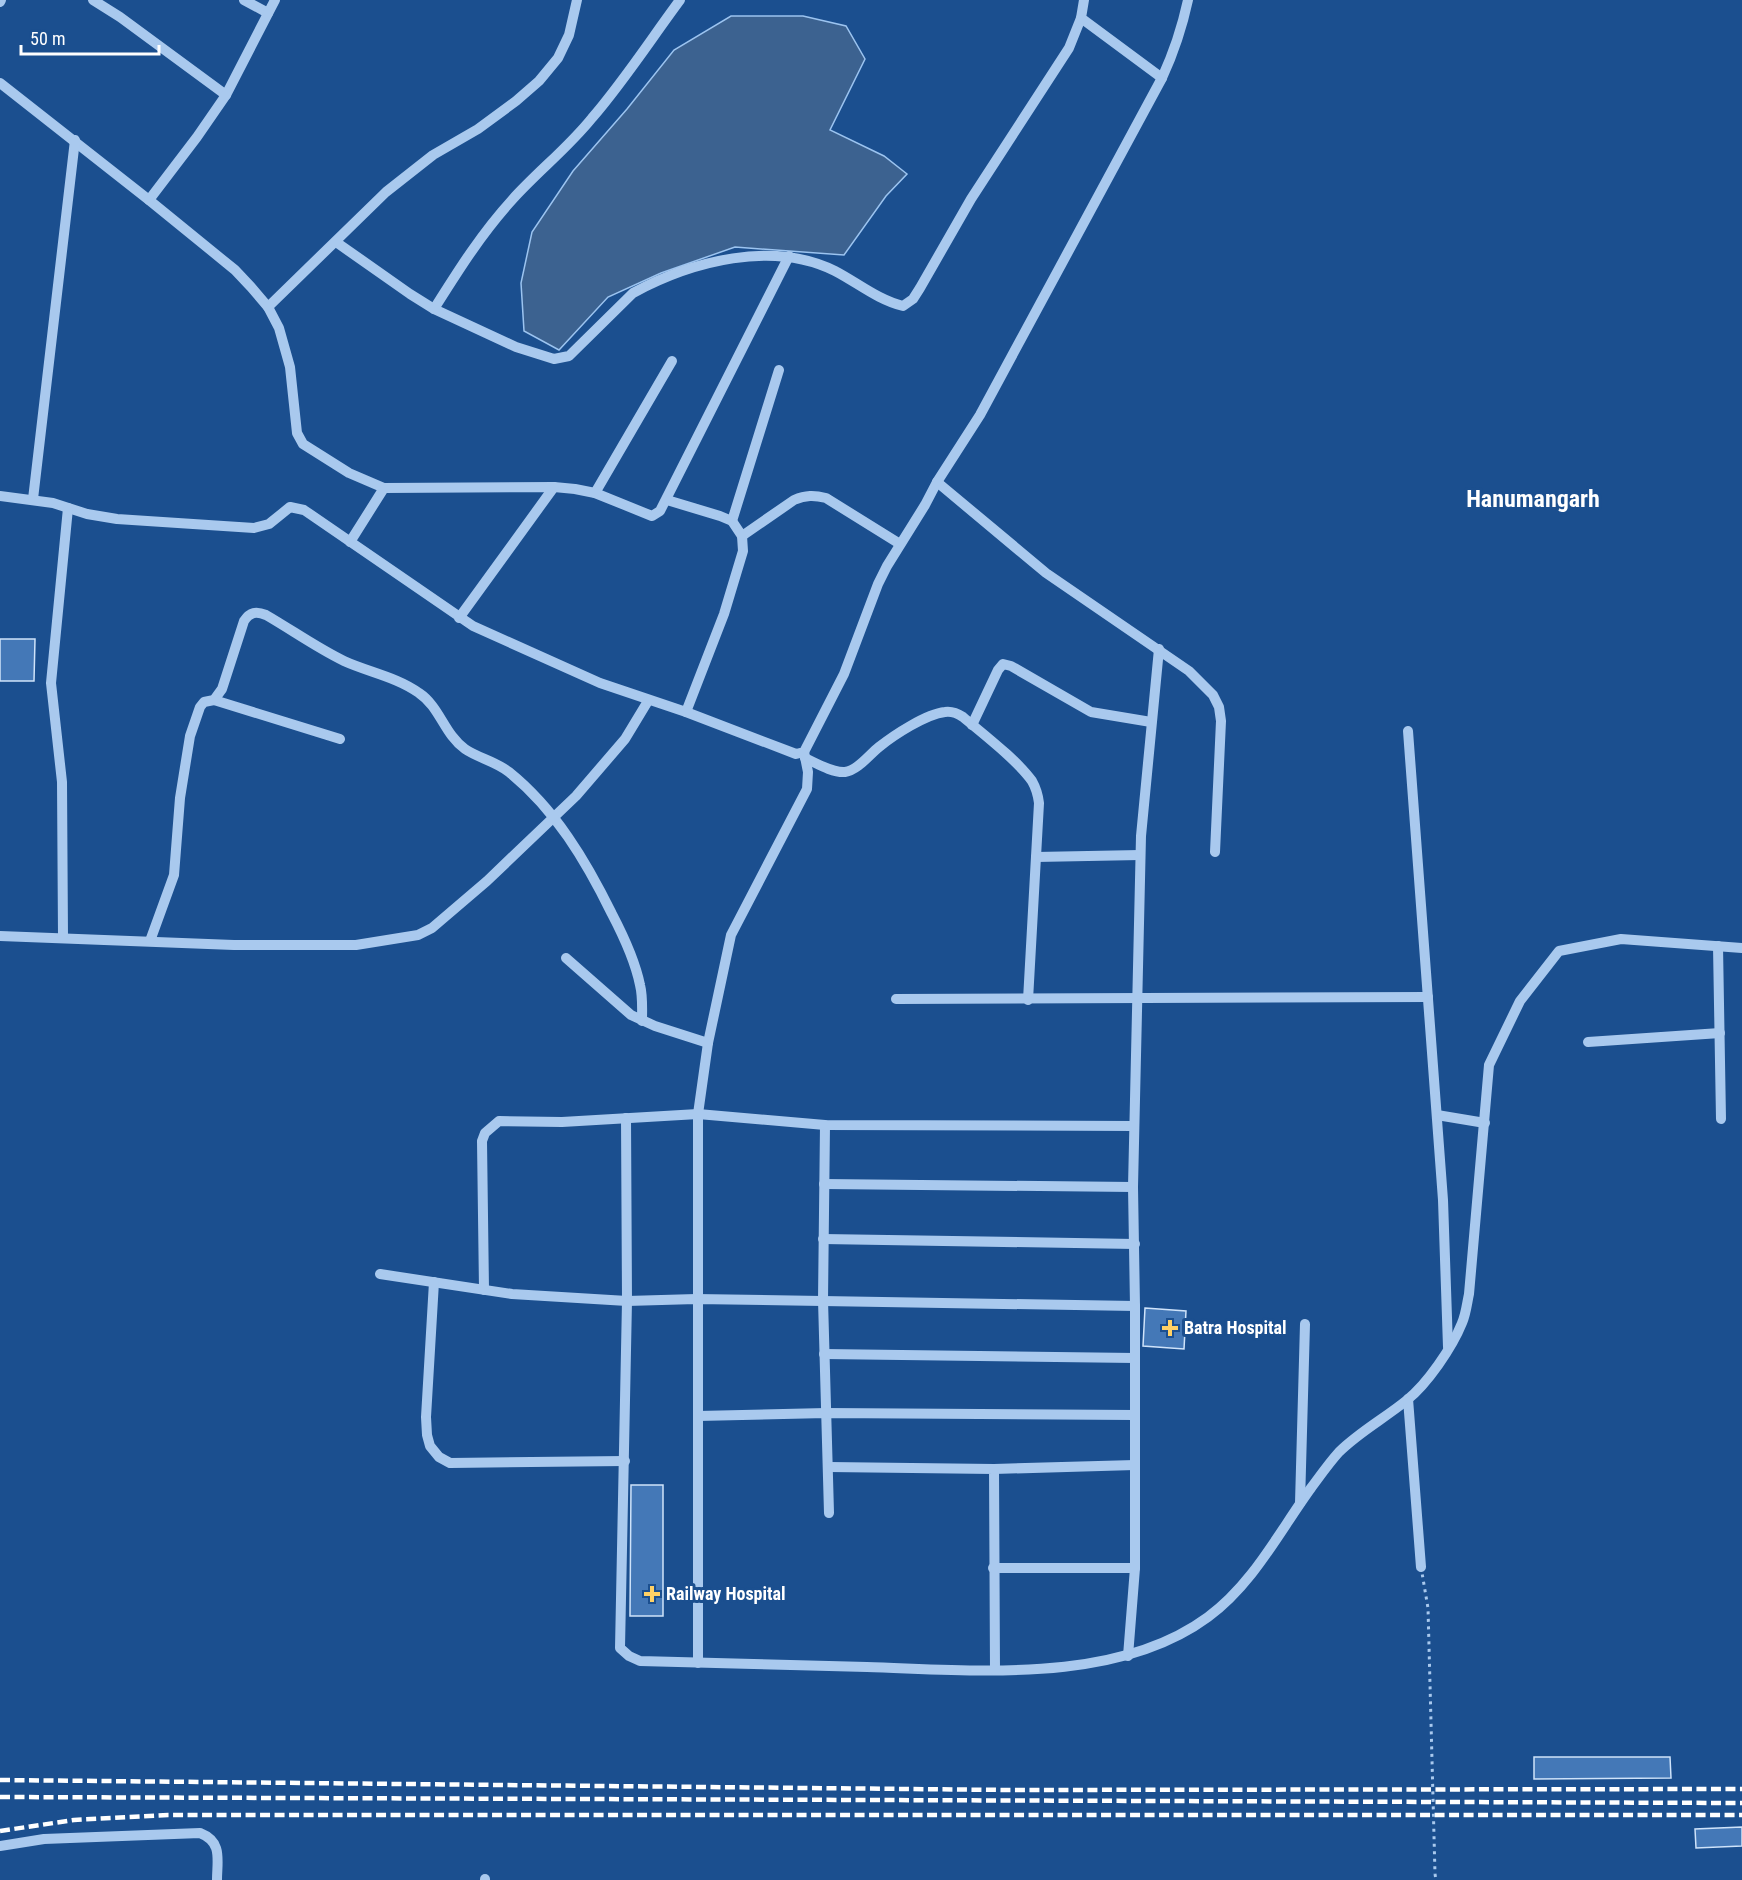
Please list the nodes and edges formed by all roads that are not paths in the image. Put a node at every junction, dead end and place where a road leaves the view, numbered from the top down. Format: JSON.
{"nodes":[{"id":1,"x":93,"y":0,"type":"edge"},
{"id":2,"x":244,"y":0,"type":"edge"},
{"id":3,"x":275,"y":0,"type":"edge"},
{"id":4,"x":577,"y":0,"type":"edge"},
{"id":5,"x":680,"y":0,"type":"edge"},
{"id":6,"x":1084,"y":0,"type":"edge"},
{"id":7,"x":1188,"y":0,"type":"edge"},
{"id":8,"x":268,"y":14,"type":"junction"},
{"id":9,"x":1081,"y":18,"type":"junction"},
{"id":10,"x":1162,"y":78,"type":"junction"},
{"id":11,"x":0,"y":83,"type":"edge"},
{"id":12,"x":226,"y":95,"type":"junction"},
{"id":13,"x":75,"y":140,"type":"junction"},
{"id":14,"x":149,"y":200,"type":"junction"},
{"id":15,"x":336,"y":242,"type":"junction"},
{"id":16,"x":789,"y":256,"type":"junction"},
{"id":17,"x":268,"y":307,"type":"junction"},
{"id":18,"x":434,"y":309,"type":"junction"},
{"id":19,"x":672,"y":361,"type":"dead end"},
{"id":20,"x":779,"y":370,"type":"dead end"},
{"id":21,"x":937,"y":482,"type":"junction"},
{"id":22,"x":554,"y":487,"type":"junction"},
{"id":23,"x":384,"y":488,"type":"junction"},
{"id":24,"x":596,"y":493,"type":"junction"},
{"id":25,"x":0,"y":496,"type":"edge"},
{"id":26,"x":33,"y":499,"type":"junction"},
{"id":27,"x":667,"y":500,"type":"junction"},
{"id":28,"x":68,"y":508,"type":"junction"},
{"id":29,"x":732,"y":521,"type":"junction"},
{"id":30,"x":742,"y":536,"type":"junction"},
{"id":31,"x":350,"y":542,"type":"junction"},
{"id":32,"x":900,"y":544,"type":"junction"},
{"id":33,"x":459,"y":618,"type":"junction"},
{"id":34,"x":1159,"y":649,"type":"junction"},
{"id":35,"x":214,"y":700,"type":"junction"},
{"id":36,"x":648,"y":701,"type":"junction"},
{"id":37,"x":686,"y":712,"type":"junction"},
{"id":38,"x":1151,"y":722,"type":"junction"},
{"id":39,"x":972,"y":725,"type":"junction"},
{"id":40,"x":1408,"y":731,"type":"dead end"},
{"id":41,"x":340,"y":739,"type":"dead end"},
{"id":42,"x":805,"y":755,"type":"junction"},
{"id":43,"x":554,"y":817,"type":"junction"},
{"id":44,"x":1215,"y":852,"type":"dead end"},
{"id":45,"x":1140,"y":855,"type":"junction"},
{"id":46,"x":1036,"y":857,"type":"junction"},
{"id":47,"x":0,"y":936,"type":"edge"},
{"id":48,"x":63,"y":937,"type":"junction"},
{"id":49,"x":150,"y":941,"type":"junction"},
{"id":50,"x":1718,"y":946,"type":"junction"},
{"id":51,"x":1742,"y":948,"type":"edge"},
{"id":52,"x":566,"y":958,"type":"dead end"},
{"id":53,"x":1428,"y":997,"type":"junction"},
{"id":54,"x":896,"y":999,"type":"dead end"},
{"id":55,"x":1137,"y":999,"type":"junction"},
{"id":56,"x":1028,"y":1000,"type":"junction"},
{"id":57,"x":642,"y":1022,"type":"junction"},
{"id":58,"x":1720,"y":1033,"type":"junction"},
{"id":59,"x":1588,"y":1042,"type":"dead end"},
{"id":60,"x":708,"y":1043,"type":"junction"},
{"id":61,"x":698,"y":1114,"type":"junction"},
{"id":62,"x":1437,"y":1115,"type":"junction"},
{"id":63,"x":626,"y":1118,"type":"junction"},
{"id":64,"x":1721,"y":1119,"type":"dead end"},
{"id":65,"x":1485,"y":1123,"type":"junction"},
{"id":66,"x":825,"y":1125,"type":"junction"},
{"id":67,"x":1134,"y":1126,"type":"junction"},
{"id":68,"x":824,"y":1184,"type":"junction"},
{"id":69,"x":1132,"y":1187,"type":"junction"},
{"id":70,"x":823,"y":1239,"type":"junction"},
{"id":71,"x":1135,"y":1244,"type":"junction"},
{"id":72,"x":380,"y":1274,"type":"dead end"},
{"id":73,"x":434,"y":1282,"type":"junction"},
{"id":74,"x":484,"y":1290,"type":"junction"},
{"id":75,"x":696,"y":1299,"type":"junction"},
{"id":76,"x":823,"y":1300,"type":"junction"},
{"id":77,"x":627,"y":1301,"type":"junction"},
{"id":78,"x":1135,"y":1306,"type":"junction"},
{"id":79,"x":1305,"y":1324,"type":"dead end"},
{"id":80,"x":1448,"y":1349,"type":"junction"},
{"id":81,"x":824,"y":1354,"type":"junction"},
{"id":82,"x":1135,"y":1358,"type":"junction"},
{"id":83,"x":1408,"y":1400,"type":"junction"},
{"id":84,"x":826,"y":1413,"type":"junction"},
{"id":85,"x":1135,"y":1414,"type":"junction"},
{"id":86,"x":698,"y":1416,"type":"junction"},
{"id":87,"x":625,"y":1461,"type":"junction"},
{"id":88,"x":1135,"y":1465,"type":"junction"},
{"id":89,"x":829,"y":1467,"type":"junction"},
{"id":90,"x":994,"y":1469,"type":"junction"},
{"id":91,"x":1300,"y":1504,"type":"junction"},
{"id":92,"x":829,"y":1513,"type":"dead end"},
{"id":93,"x":1421,"y":1567,"type":"road end"},
{"id":94,"x":993,"y":1568,"type":"junction"},
{"id":95,"x":1135,"y":1568,"type":"junction"},
{"id":96,"x":1128,"y":1656,"type":"junction"},
{"id":97,"x":698,"y":1663,"type":"junction"},
{"id":98,"x":995,"y":1670,"type":"junction"},
{"id":99,"x":0,"y":1846,"type":"edge"},
{"id":100,"x":217,"y":1880,"type":"edge"}],
"edges":[{"from":1,"to":12,"type":"street"},
{"from":2,"to":8,"type":"street"},
{"from":3,"to":8,"type":"street"},
{"from":4,"to":15,"type":"street"},
{"from":5,"to":18,"type":"street"},
{"from":6,"to":9,"type":"street"},
{"from":7,"to":10,"type":"street"},
{"from":8,"to":12,"type":"street"},
{"from":9,"to":10,"type":"street"},
{"from":9,"to":16,"type":"street"},
{"from":10,"to":21,"type":"street"},
{"from":11,"to":13,"type":"street"},
{"from":12,"to":14,"type":"street"},
{"from":13,"to":14,"type":"street"},
{"from":13,"to":26,"type":"street"},
{"from":14,"to":17,"type":"street"},
{"from":15,"to":17,"type":"street"},
{"from":15,"to":18,"type":"street"},
{"from":16,"to":18,"type":"street"},
{"from":16,"to":27,"type":"street"},
{"from":17,"to":23,"type":"street"},
{"from":19,"to":24,"type":"street"},
{"from":20,"to":29,"type":"street"},
{"from":21,"to":32,"type":"street"},
{"from":21,"to":34,"type":"street"},
{"from":22,"to":23,"type":"street"},
{"from":22,"to":24,"type":"street"},
{"from":22,"to":33,"type":"street"},
{"from":23,"to":31,"type":"street"},
{"from":24,"to":27,"type":"street"},
{"from":25,"to":26,"type":"street"},
{"from":26,"to":28,"type":"street"},
{"from":27,"to":29,"type":"street"},
{"from":28,"to":31,"type":"street"},
{"from":28,"to":48,"type":"street"},
{"from":29,"to":30,"type":"street"},
{"from":30,"to":32,"type":"street"},
{"from":30,"to":37,"type":"street"},
{"from":31,"to":33,"type":"street"},
{"from":32,"to":42,"type":"street"},
{"from":33,"to":36,"type":"street"},
{"from":34,"to":38,"type":"street"},
{"from":34,"to":44,"type":"street"},
{"from":35,"to":41,"type":"street"},
{"from":35,"to":43,"type":"street"},
{"from":35,"to":49,"type":"street"},
{"from":36,"to":37,"type":"street"},
{"from":36,"to":43,"type":"street"},
{"from":37,"to":42,"type":"street"},
{"from":38,"to":39,"type":"street"},
{"from":38,"to":45,"type":"street"},
{"from":39,"to":42,"type":"street"},
{"from":39,"to":46,"type":"street"},
{"from":40,"to":53,"type":"street"},
{"from":42,"to":60,"type":"street"},
{"from":43,"to":49,"type":"street"},
{"from":43,"to":57,"type":"street"},
{"from":45,"to":46,"type":"street"},
{"from":45,"to":55,"type":"street"},
{"from":46,"to":56,"type":"street"},
{"from":47,"to":48,"type":"street"},
{"from":48,"to":49,"type":"street"},
{"from":50,"to":51,"type":"street"},
{"from":50,"to":58,"type":"street"},
{"from":50,"to":65,"type":"street"},
{"from":52,"to":57,"type":"street"},
{"from":53,"to":55,"type":"street"},
{"from":53,"to":62,"type":"street"},
{"from":54,"to":56,"type":"street"},
{"from":55,"to":56,"type":"street"},
{"from":55,"to":67,"type":"street"},
{"from":57,"to":60,"type":"street"},
{"from":58,"to":59,"type":"street"},
{"from":58,"to":64,"type":"street"},
{"from":60,"to":61,"type":"street"},
{"from":61,"to":63,"type":"street"},
{"from":61,"to":66,"type":"street"},
{"from":61,"to":75,"type":"street"},
{"from":62,"to":65,"type":"street"},
{"from":62,"to":80,"type":"street"},
{"from":63,"to":74,"type":"street"},
{"from":63,"to":77,"type":"street"},
{"from":65,"to":80,"type":"street"},
{"from":66,"to":67,"type":"street"},
{"from":66,"to":68,"type":"street"},
{"from":67,"to":69,"type":"street"},
{"from":68,"to":69,"type":"street"},
{"from":68,"to":70,"type":"street"},
{"from":69,"to":71,"type":"street"},
{"from":70,"to":71,"type":"street"},
{"from":70,"to":76,"type":"street"},
{"from":71,"to":78,"type":"street"},
{"from":72,"to":73,"type":"street"},
{"from":73,"to":74,"type":"street"},
{"from":73,"to":87,"type":"street"},
{"from":74,"to":77,"type":"street"},
{"from":75,"to":76,"type":"street"},
{"from":75,"to":77,"type":"street"},
{"from":75,"to":86,"type":"street"},
{"from":76,"to":78,"type":"street"},
{"from":76,"to":81,"type":"street"},
{"from":77,"to":87,"type":"street"},
{"from":78,"to":82,"type":"street"},
{"from":79,"to":91,"type":"street"},
{"from":80,"to":83,"type":"street"},
{"from":81,"to":82,"type":"street"},
{"from":81,"to":84,"type":"street"},
{"from":82,"to":85,"type":"street"},
{"from":83,"to":91,"type":"street"},
{"from":83,"to":93,"type":"street"},
{"from":84,"to":85,"type":"street"},
{"from":84,"to":86,"type":"street"},
{"from":84,"to":89,"type":"street"},
{"from":85,"to":88,"type":"street"},
{"from":86,"to":97,"type":"street"},
{"from":87,"to":97,"type":"street"},
{"from":88,"to":90,"type":"street"},
{"from":88,"to":95,"type":"street"},
{"from":89,"to":90,"type":"street"},
{"from":89,"to":92,"type":"street"},
{"from":90,"to":94,"type":"street"},
{"from":91,"to":96,"type":"street"},
{"from":94,"to":95,"type":"street"},
{"from":94,"to":98,"type":"street"},
{"from":95,"to":96,"type":"street"},
{"from":96,"to":98,"type":"street"},
{"from":97,"to":98,"type":"street"},
{"from":99,"to":100,"type":"street"}]}
